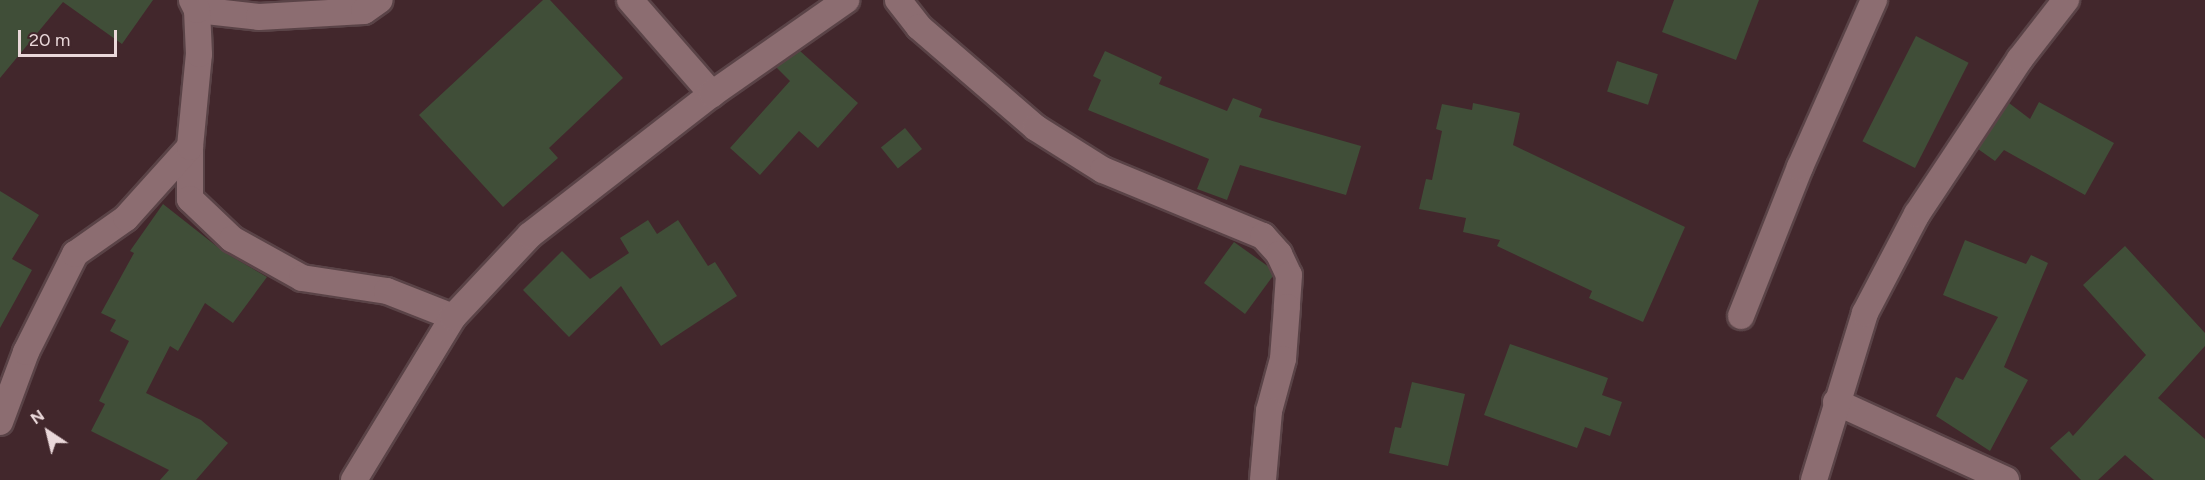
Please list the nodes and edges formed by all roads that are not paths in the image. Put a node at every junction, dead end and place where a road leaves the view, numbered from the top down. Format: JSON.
{"nodes":[{"id":1,"x":380,"y":0,"type":"edge"},
{"id":2,"x":630,"y":0,"type":"edge"},
{"id":3,"x":846,"y":0,"type":"edge"},
{"id":4,"x":898,"y":0,"type":"edge"},
{"id":5,"x":1874,"y":0,"type":"edge"},
{"id":6,"x":2066,"y":0,"type":"edge"},
{"id":7,"x":194,"y":5,"type":"edge"},
{"id":8,"x":712,"y":94,"type":"junction"},
{"id":9,"x":190,"y":147,"type":"junction"},
{"id":10,"x":1742,"y":316,"type":"dead end"},
{"id":11,"x":453,"y":317,"type":"junction"},
{"id":12,"x":1836,"y":402,"type":"junction"},
{"id":13,"x":0,"y":422,"type":"edge"},
{"id":14,"x":354,"y":480,"type":"edge"},
{"id":15,"x":1263,"y":480,"type":"edge"},
{"id":16,"x":1814,"y":480,"type":"edge"},
{"id":17,"x":2006,"y":480,"type":"edge"}],
"edges":[{"from":1,"to":7,"type":"street"},
{"from":2,"to":8,"type":"street"},
{"from":3,"to":8,"type":"street"},
{"from":4,"to":15,"type":"street"},
{"from":5,"to":10,"type":"street"},
{"from":6,"to":12,"type":"street"},
{"from":7,"to":9,"type":"street"},
{"from":8,"to":11,"type":"street"},
{"from":9,"to":11,"type":"street"},
{"from":9,"to":13,"type":"street"},
{"from":11,"to":14,"type":"street"},
{"from":12,"to":16,"type":"street"},
{"from":12,"to":17,"type":"street"}]}
